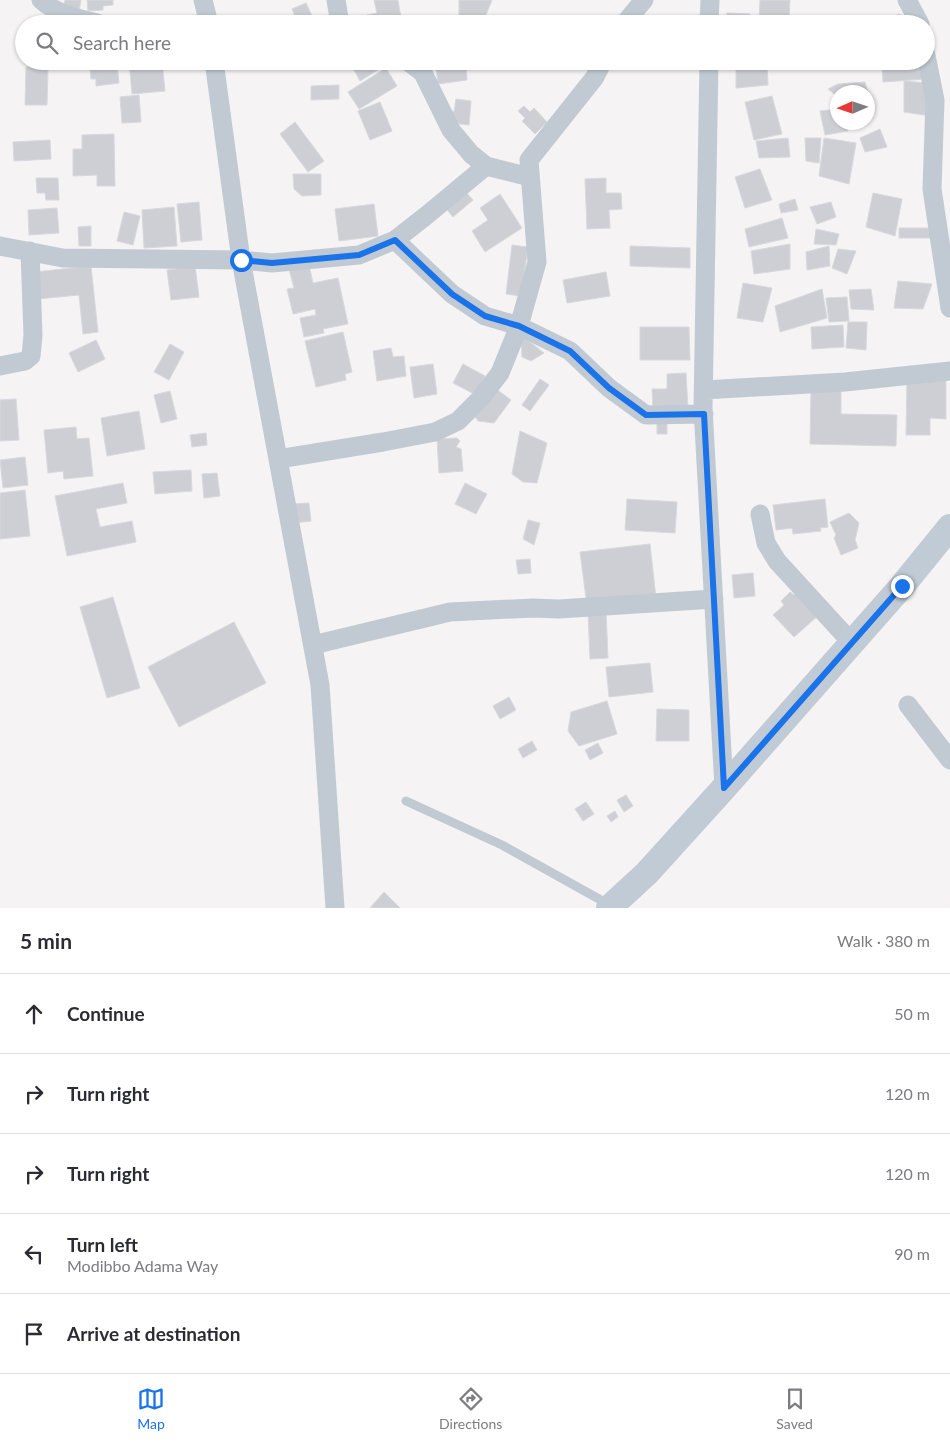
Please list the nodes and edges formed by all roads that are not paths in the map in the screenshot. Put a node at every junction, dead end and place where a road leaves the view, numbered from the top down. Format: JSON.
{"nodes":[{"id":1,"x":41,"y":0,"type":"edge"},
{"id":2,"x":203,"y":0,"type":"edge"},
{"id":3,"x":336,"y":0,"type":"edge"},
{"id":4,"x":644,"y":0,"type":"edge"},
{"id":5,"x":710,"y":0,"type":"edge"},
{"id":6,"x":906,"y":0,"type":"edge"},
{"id":7,"x":66,"y":15,"type":"edge"},
{"id":8,"x":207,"y":15,"type":"edge"},
{"id":9,"x":338,"y":15,"type":"edge"},
{"id":10,"x":632,"y":15,"type":"edge"},
{"id":11,"x":709,"y":15,"type":"edge"},
{"id":12,"x":915,"y":15,"type":"edge"},
{"id":13,"x":215,"y":70,"type":"edge"},
{"id":14,"x":419,"y":70,"type":"edge"},
{"id":15,"x":598,"y":70,"type":"edge"},
{"id":16,"x":709,"y":70,"type":"edge"},
{"id":17,"x":929,"y":70,"type":"edge"},
{"id":18,"x":486,"y":166,"type":"junction"},
{"id":19,"x":530,"y":178,"type":"junction"},
{"id":20,"x":395,"y":240,"type":"junction"},
{"id":21,"x":0,"y":246,"type":"edge"},
{"id":22,"x":30,"y":251,"type":"junction"},
{"id":23,"x":241,"y":260,"type":"junction"},
{"id":24,"x":950,"y":308,"type":"edge"},
{"id":25,"x":519,"y":326,"type":"junction"},
{"id":26,"x":0,"y":366,"type":"edge"},
{"id":27,"x":950,"y":371,"type":"edge"},
{"id":28,"x":704,"y":390,"type":"junction"},
{"id":29,"x":704,"y":414,"type":"junction"},
{"id":30,"x":278,"y":459,"type":"junction"},
{"id":31,"x":760,"y":514,"type":"dead end"},
{"id":32,"x":950,"y":527,"type":"edge"},
{"id":33,"x":714,"y":599,"type":"junction"},
{"id":34,"x":852,"y":643,"type":"junction"},
{"id":35,"x":313,"y":644,"type":"junction"},
{"id":36,"x":908,"y":705,"type":"dead end"},
{"id":37,"x":950,"y":760,"type":"edge"},
{"id":38,"x":724,"y":788,"type":"junction"},
{"id":39,"x":406,"y":800,"type":"dead end"},
{"id":40,"x":610,"y":907,"type":"edge"},
{"id":41,"x":335,"y":908,"type":"edge"}],
"edges":[{"from":1,"to":7,"type":"street"},
{"from":2,"to":8,"type":"street"},
{"from":3,"to":9,"type":"street"},
{"from":4,"to":10,"type":"street"},
{"from":5,"to":11,"type":"street"},
{"from":6,"to":12,"type":"street"},
{"from":13,"to":23,"type":"street"},
{"from":14,"to":18,"type":"street"},
{"from":15,"to":19,"type":"street"},
{"from":16,"to":28,"type":"street"},
{"from":17,"to":24,"type":"street"},
{"from":18,"to":19,"type":"street"},
{"from":18,"to":20,"type":"street"},
{"from":19,"to":25,"type":"street"},
{"from":20,"to":23,"type":"street"},
{"from":20,"to":25,"type":"street"},
{"from":21,"to":22,"type":"street"},
{"from":22,"to":23,"type":"street"},
{"from":22,"to":26,"type":"street"},
{"from":23,"to":30,"type":"street"},
{"from":25,"to":29,"type":"street"},
{"from":25,"to":30,"type":"street"},
{"from":27,"to":28,"type":"street"},
{"from":28,"to":29,"type":"street"},
{"from":29,"to":33,"type":"street"},
{"from":30,"to":35,"type":"street"},
{"from":31,"to":34,"type":"street"},
{"from":32,"to":34,"type":"main road"},
{"from":33,"to":35,"type":"street"},
{"from":33,"to":38,"type":"street"},
{"from":34,"to":38,"type":"main road"},
{"from":35,"to":41,"type":"street"},
{"from":36,"to":37,"type":"street"},
{"from":38,"to":40,"type":"main road"},
{"from":39,"to":40,"type":"lane"}]}
